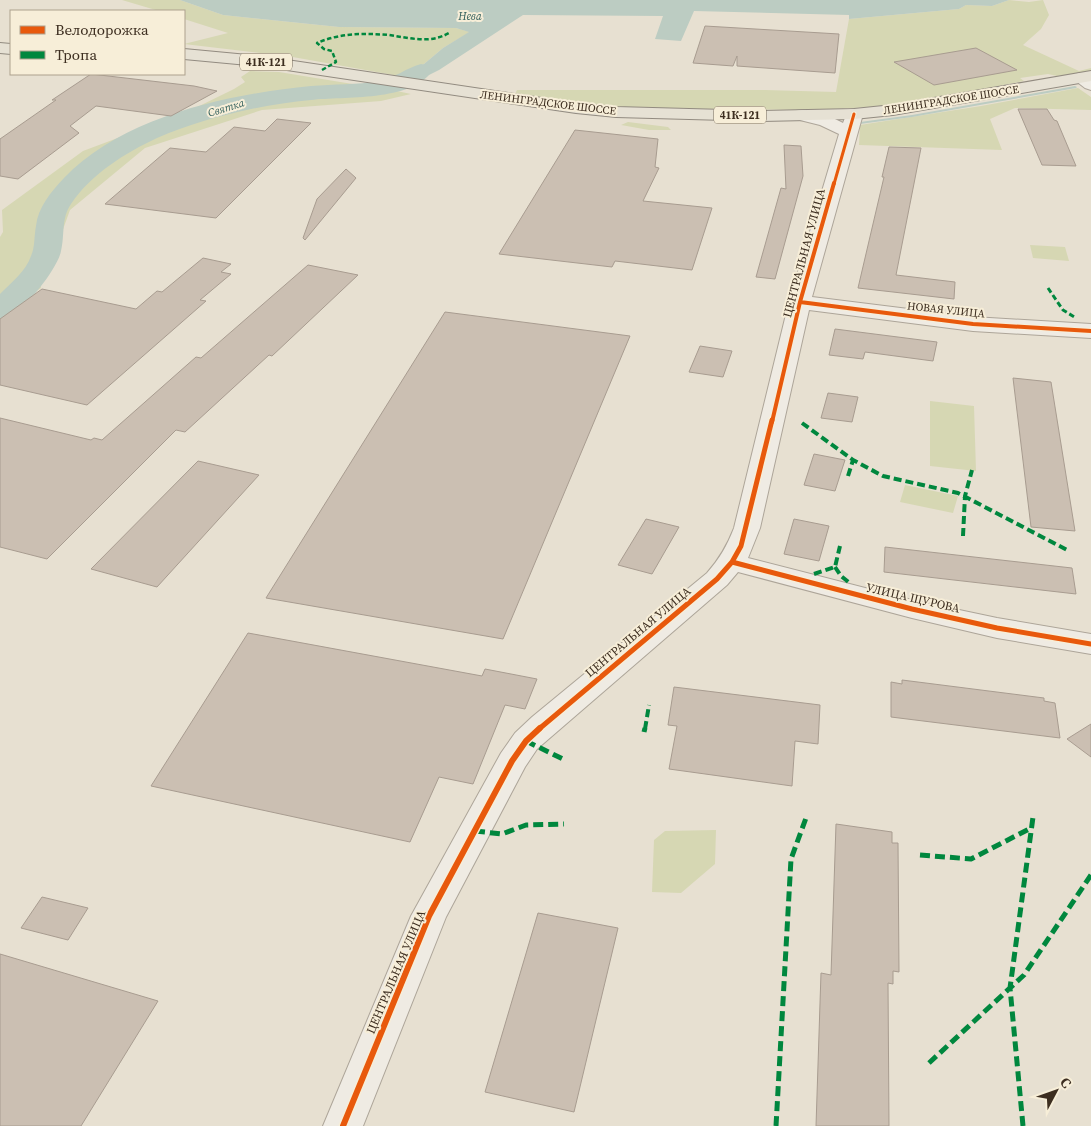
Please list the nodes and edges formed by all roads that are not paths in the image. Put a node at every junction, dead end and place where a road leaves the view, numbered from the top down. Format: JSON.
{"nodes":[{"id":1,"x":185,"y":54,"type":"edge"},
{"id":2,"x":1087,"y":80,"type":"edge"},
{"id":3,"x":802,"y":115,"type":"joint"},
{"id":4,"x":851,"y":123,"type":"junction"},
{"id":5,"x":800,"y":302,"type":"junction"},
{"id":6,"x":1091,"y":331,"type":"edge"},
{"id":7,"x":732,"y":562,"type":"junction"},
{"id":8,"x":1091,"y":644,"type":"edge"},
{"id":9,"x":343,"y":1126,"type":"edge"}],
"edges":[{"from":1,"to":3,"type":"main road","name":"ЛЕНИНГРАДСКОЕ ШОССЕ","number":"41К-121"},
{"from":2,"to":4,"type":"main road","name":"ЛЕНИНГРАДСКОЕ ШОССЕ"},
{"from":3,"to":4,"type":"street"},
{"from":4,"to":5,"type":"street","name":"ЦЕНТРАЛЬНАЯ УЛИЦА"},
{"from":5,"to":6,"type":"street","name":"НОВАЯ УЛИЦА"},
{"from":5,"to":7,"type":"street","name":"ЦЕНТРАЛЬНАЯ УЛИЦА"},
{"from":7,"to":8,"type":"street","name":"УЛИЦА ЩУРОВА"},
{"from":7,"to":9,"type":"street","name":"ЦЕНТРАЛЬНАЯ УЛИЦА"}]}
